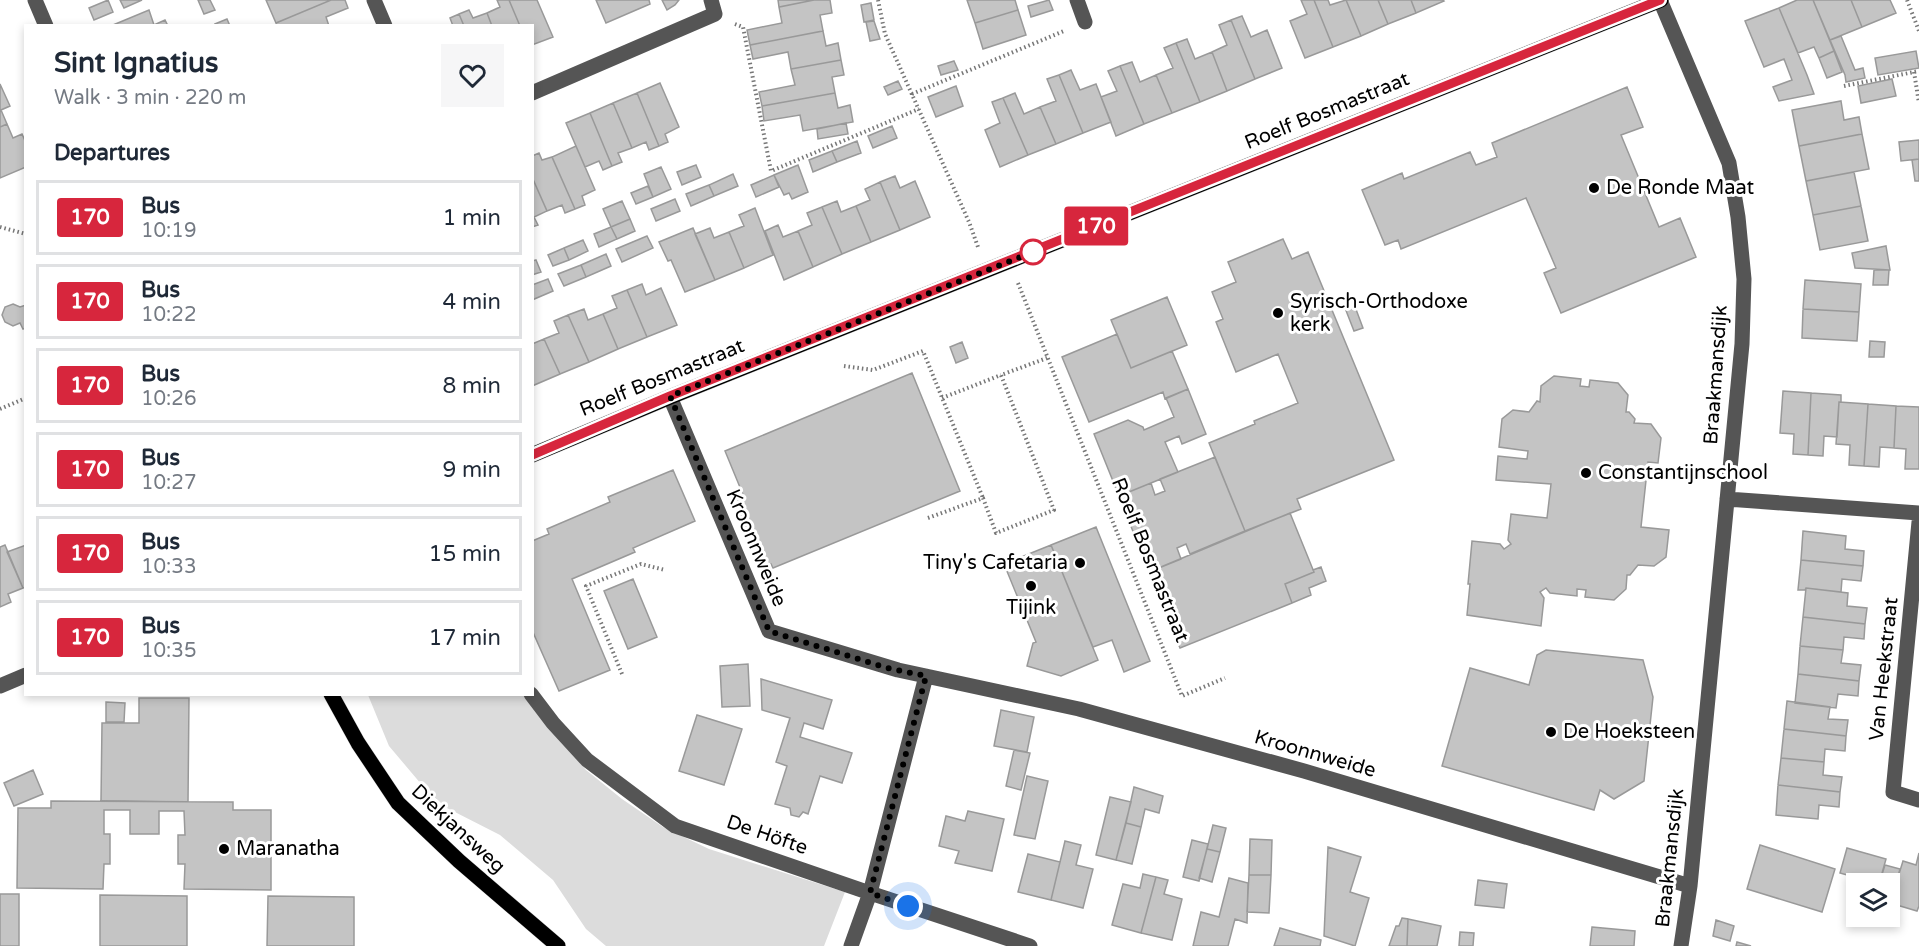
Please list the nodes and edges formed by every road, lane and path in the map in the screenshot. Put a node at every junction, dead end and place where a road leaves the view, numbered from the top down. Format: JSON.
{"nodes":[{"id":1,"x":35,"y":0,"type":"edge"},
{"id":2,"x":374,"y":0,"type":"edge"},
{"id":3,"x":879,"y":0,"type":"edge"},
{"id":4,"x":1077,"y":0,"type":"edge"},
{"id":5,"x":1660,"y":0,"type":"edge"},
{"id":6,"x":1907,"y":0,"type":"edge"},
{"id":7,"x":713,"y":7,"type":"edge"},
{"id":8,"x":1917,"y":20,"type":"edge"},
{"id":9,"x":1085,"y":22,"type":"joint"},
{"id":10,"x":45,"y":24,"type":"edge"},
{"id":11,"x":384,"y":24,"type":"edge"},
{"id":12,"x":1919,"y":31,"type":"edge"},
{"id":13,"x":1917,"y":72,"type":"edge"},
{"id":14,"x":1844,"y":86,"type":"dead end"},
{"id":15,"x":534,"y":92,"type":"edge"},
{"id":16,"x":912,"y":94,"type":"junction"},
{"id":17,"x":1919,"y":103,"type":"edge"},
{"id":18,"x":919,"y":109,"type":"junction"},
{"id":19,"x":0,"y":227,"type":"edge"},
{"id":20,"x":24,"y":233,"type":"edge"},
{"id":21,"x":1009,"y":262,"type":"junction"},
{"id":22,"x":986,"y":271,"type":"junction"},
{"id":23,"x":1048,"y":358,"type":"junction"},
{"id":24,"x":844,"y":366,"type":"dead end"},
{"id":25,"x":1001,"y":375,"type":"junction"},
{"id":26,"x":670,"y":396,"type":"junction"},
{"id":27,"x":942,"y":398,"type":"junction"},
{"id":28,"x":24,"y":399,"type":"edge"},
{"id":29,"x":0,"y":409,"type":"edge"},
{"id":30,"x":534,"y":454,"type":"edge"},
{"id":31,"x":983,"y":498,"type":"junction"},
{"id":32,"x":1727,"y":499,"type":"junction"},
{"id":33,"x":1919,"y":513,"type":"edge"},
{"id":34,"x":928,"y":518,"type":"dead end"},
{"id":35,"x":1919,"y":522,"type":"edge"},
{"id":36,"x":665,"y":570,"type":"dead end"},
{"id":37,"x":622,"y":674,"type":"dead end"},
{"id":38,"x":24,"y":676,"type":"edge"},
{"id":39,"x":926,"y":676,"type":"junction"},
{"id":40,"x":1225,"y":678,"type":"dead end"},
{"id":41,"x":0,"y":686,"type":"edge"},
{"id":42,"x":332,"y":696,"type":"edge"},
{"id":43,"x":533,"y":696,"type":"edge"},
{"id":44,"x":1919,"y":800,"type":"edge"},
{"id":45,"x":1689,"y":886,"type":"junction"},
{"id":46,"x":870,"y":893,"type":"junction"},
{"id":47,"x":558,"y":946,"type":"edge"},
{"id":48,"x":851,"y":946,"type":"edge"},
{"id":49,"x":1030,"y":946,"type":"edge"},
{"id":50,"x":1681,"y":946,"type":"edge"}],
"edges":[{"from":1,"to":10,"type":"street"},
{"from":2,"to":11,"type":"street"},
{"from":3,"to":16,"type":"path"},
{"from":4,"to":9,"type":"street"},
{"from":5,"to":21,"type":"main road","name":"Roelf Bosmastraat"},
{"from":5,"to":32,"type":"street","name":"Braakmansdijk"},
{"from":6,"to":8,"type":"path"},
{"from":7,"to":15,"type":"street"},
{"from":7,"to":18,"type":"path"},
{"from":8,"to":12,"type":"path"},
{"from":9,"to":16,"type":"path"},
{"from":13,"to":14,"type":"path"},
{"from":13,"to":17,"type":"path"},
{"from":16,"to":18,"type":"path"},
{"from":18,"to":22,"type":"path"},
{"from":19,"to":20,"type":"path"},
{"from":21,"to":22,"type":"main road","name":"Roelf Bosmastraat"},
{"from":21,"to":23,"type":"path","name":"Roelf Bosmastraat"},
{"from":22,"to":26,"type":"main road","name":"Roelf Bosmastraat"},
{"from":23,"to":25,"type":"path"},
{"from":23,"to":40,"type":"path","name":"Roelf Bosmastraat"},
{"from":24,"to":27,"type":"path"},
{"from":25,"to":27,"type":"path"},
{"from":25,"to":31,"type":"path"},
{"from":26,"to":30,"type":"main road","name":"Roelf Bosmastraat"},
{"from":26,"to":39,"type":"street","name":"Kroonnweide"},
{"from":27,"to":31,"type":"path"},
{"from":28,"to":29,"type":"path"},
{"from":31,"to":34,"type":"path"},
{"from":32,"to":33,"type":"street"},
{"from":32,"to":45,"type":"street","name":"Braakmansdijk"},
{"from":35,"to":44,"type":"street","name":"Van Heekstraat"},
{"from":36,"to":37,"type":"path"},
{"from":38,"to":41,"type":"street"},
{"from":39,"to":45,"type":"street","name":"Kroonnweide"},
{"from":39,"to":46,"type":"street"},
{"from":42,"to":47,"type":"main road","name":"Diekjansweg"},
{"from":43,"to":46,"type":"street","name":"De Höfte"},
{"from":45,"to":50,"type":"street","name":"Braakmansdijk"},
{"from":46,"to":48,"type":"street"},
{"from":46,"to":49,"type":"street","name":"De Höfte"}]}
